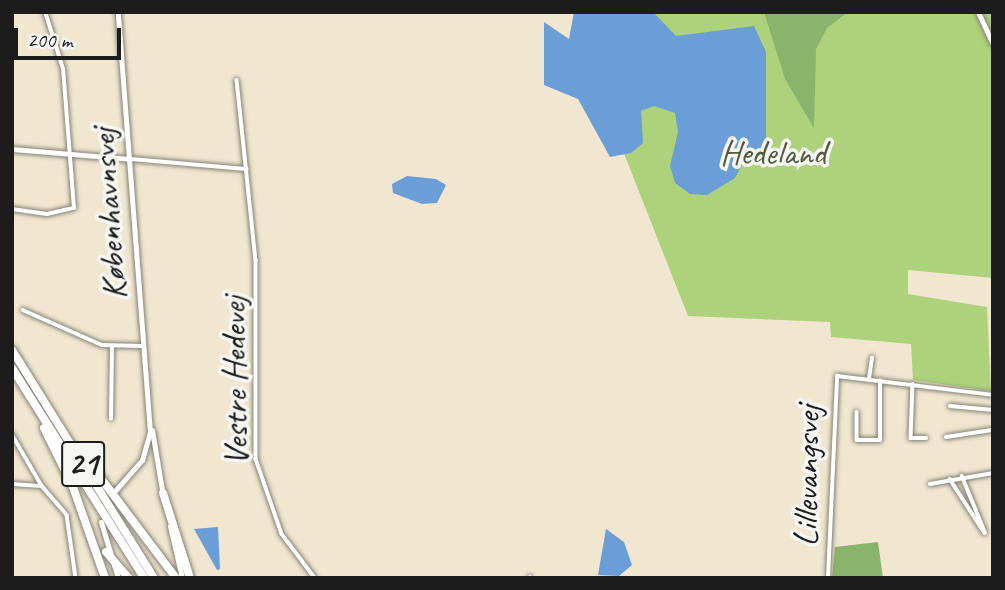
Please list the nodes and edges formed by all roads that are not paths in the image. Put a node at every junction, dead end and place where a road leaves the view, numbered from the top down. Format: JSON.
{"nodes":[{"id":1,"x":45,"y":12,"type":"edge"},
{"id":2,"x":118,"y":12,"type":"edge"},
{"id":3,"x":978,"y":12,"type":"edge"},
{"id":4,"x":993,"y":44,"type":"edge"},
{"id":5,"x":237,"y":80,"type":"dead end"},
{"id":6,"x":12,"y":149,"type":"edge"},
{"id":7,"x":70,"y":154,"type":"junction"},
{"id":8,"x":130,"y":159,"type":"junction"},
{"id":9,"x":247,"y":169,"type":"junction"},
{"id":10,"x":12,"y":209,"type":"edge"},
{"id":11,"x":23,"y":310,"type":"dead end"},
{"id":12,"x":143,"y":346,"type":"junction"},
{"id":13,"x":112,"y":347,"type":"junction"},
{"id":14,"x":12,"y":351,"type":"edge"},
{"id":15,"x":872,"y":358,"type":"dead end"},
{"id":16,"x":12,"y":368,"type":"edge"},
{"id":17,"x":869,"y":379,"type":"junction"},
{"id":18,"x":880,"y":380,"type":"junction"},
{"id":19,"x":913,"y":384,"type":"junction"},
{"id":20,"x":24,"y":387,"type":"junction"},
{"id":21,"x":36,"y":389,"type":"junction"},
{"id":22,"x":993,"y":395,"type":"edge"},
{"id":23,"x":950,"y":406,"type":"dead end"},
{"id":24,"x":993,"y":410,"type":"edge"},
{"id":25,"x":856,"y":412,"type":"dead end"},
{"id":26,"x":149,"y":413,"type":"junction"},
{"id":27,"x":111,"y":419,"type":"dead end"},
{"id":28,"x":993,"y":430,"type":"edge"},
{"id":29,"x":12,"y":434,"type":"edge"},
{"id":30,"x":946,"y":437,"type":"dead end"},
{"id":31,"x":926,"y":438,"type":"dead end"},
{"id":32,"x":993,"y":473,"type":"edge"},
{"id":33,"x":962,"y":477,"type":"junction"},
{"id":34,"x":950,"y":479,"type":"junction"},
{"id":35,"x":12,"y":484,"type":"edge"},
{"id":36,"x":930,"y":484,"type":"dead end"},
{"id":37,"x":42,"y":486,"type":"junction"},
{"id":38,"x":114,"y":492,"type":"dead end"},
{"id":39,"x":163,"y":493,"type":"junction"},
{"id":40,"x":101,"y":522,"type":"dead end"},
{"id":41,"x":106,"y":552,"type":"junction"},
{"id":42,"x":76,"y":578,"type":"edge"},
{"id":43,"x":105,"y":578,"type":"edge"},
{"id":44,"x":118,"y":578,"type":"edge"},
{"id":45,"x":129,"y":578,"type":"edge"},
{"id":46,"x":144,"y":578,"type":"edge"},
{"id":47,"x":155,"y":578,"type":"edge"},
{"id":48,"x":176,"y":578,"type":"edge"},
{"id":49,"x":182,"y":578,"type":"edge"},
{"id":50,"x":190,"y":578,"type":"edge"},
{"id":51,"x":315,"y":578,"type":"edge"},
{"id":52,"x":828,"y":578,"type":"edge"}],
"edges":[{"from":1,"to":7,"type":"street"},
{"from":2,"to":8,"type":"main road","name":"Københavnsvej"},
{"from":3,"to":4,"type":"main road"},
{"from":5,"to":9,"type":"street","name":"Vestre Hedevej"},
{"from":6,"to":7,"type":"main road"},
{"from":7,"to":8,"type":"main road"},
{"from":7,"to":10,"type":"street"},
{"from":8,"to":9,"type":"street"},
{"from":8,"to":12,"type":"main road","name":"Københavnsvej"},
{"from":9,"to":51,"type":"street","name":"Vestre Hedevej"},
{"from":11,"to":13,"type":"street"},
{"from":12,"to":13,"type":"street"},
{"from":12,"to":26,"type":"main road","name":"Københavnsvej"},
{"from":13,"to":27,"type":"street"},
{"from":14,"to":21,"type":"highway","number":"21"},
{"from":15,"to":17,"type":"street"},
{"from":16,"to":20,"type":"highway","number":"21"},
{"from":17,"to":18,"type":"street"},
{"from":17,"to":52,"type":"street","name":"Lillevangsvej"},
{"from":18,"to":19,"type":"street"},
{"from":18,"to":25,"type":"street"},
{"from":19,"to":22,"type":"street"},
{"from":19,"to":31,"type":"street"},
{"from":20,"to":43,"type":"highway"},
{"from":20,"to":46,"type":"highway","number":"21"},
{"from":21,"to":47,"type":"highway","number":"21"},
{"from":21,"to":48,"type":"highway"},
{"from":23,"to":24,"type":"street"},
{"from":26,"to":38,"type":"main road","name":"Københavnsvej"},
{"from":26,"to":39,"type":"main road","name":"Københavnsvej"},
{"from":28,"to":30,"type":"street"},
{"from":29,"to":37,"type":"street"},
{"from":32,"to":33,"type":"street"},
{"from":33,"to":34,"type":"street"},
{"from":33,"to":34,"type":"street"},
{"from":34,"to":36,"type":"street"},
{"from":35,"to":37,"type":"street"},
{"from":37,"to":42,"type":"street"},
{"from":39,"to":49,"type":"main road","name":"Københavnsvej"},
{"from":39,"to":50,"type":"highway"},
{"from":40,"to":41,"type":"main road"},
{"from":41,"to":44,"type":"main road"},
{"from":41,"to":45,"type":"highway"}]}
